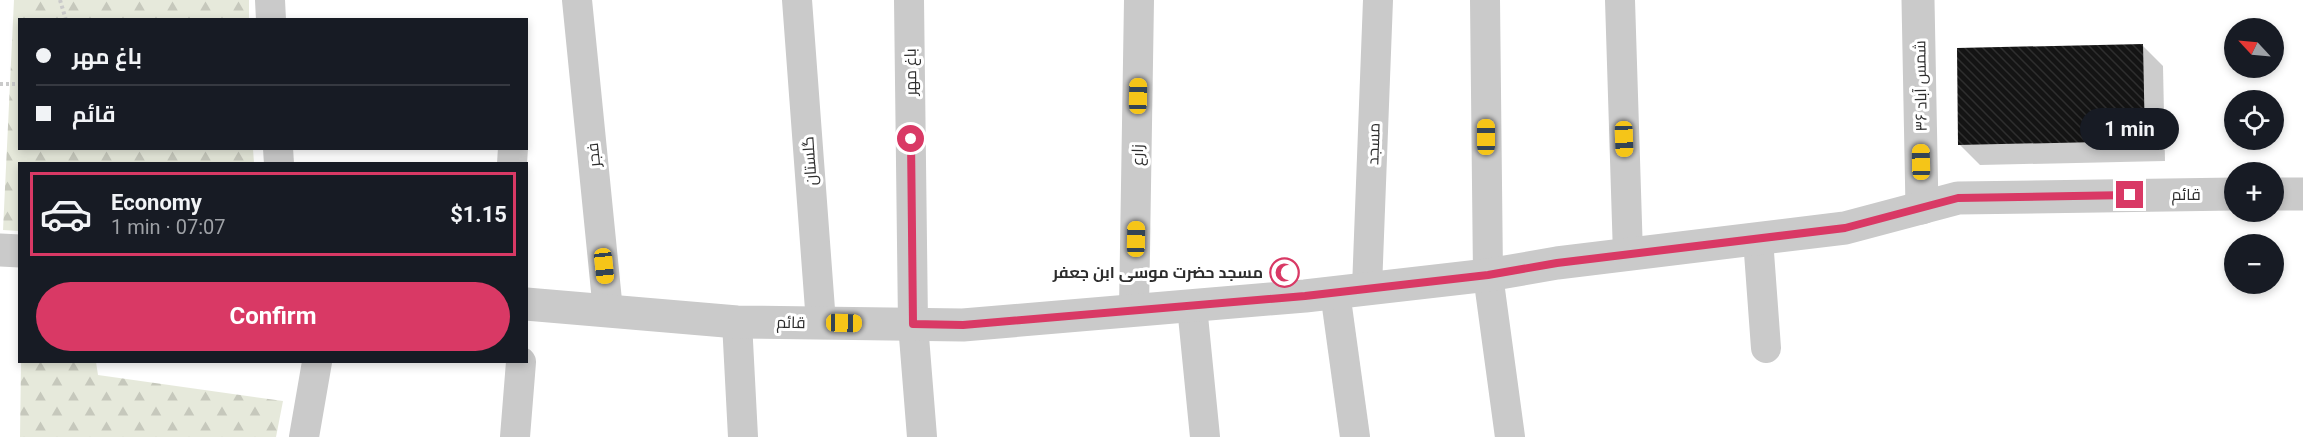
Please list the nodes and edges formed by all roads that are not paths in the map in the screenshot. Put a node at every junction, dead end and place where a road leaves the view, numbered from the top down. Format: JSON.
{"nodes":[{"id":1,"x":270,"y":0,"type":"edge"},
{"id":2,"x":577,"y":0,"type":"edge"},
{"id":3,"x":797,"y":0,"type":"edge"},
{"id":4,"x":909,"y":0,"type":"edge"},
{"id":5,"x":1139,"y":0,"type":"edge"},
{"id":6,"x":1378,"y":0,"type":"edge"},
{"id":7,"x":1485,"y":0,"type":"edge"},
{"id":8,"x":1620,"y":0,"type":"edge"},
{"id":9,"x":1918,"y":0,"type":"edge"},
{"id":10,"x":271,"y":18,"type":"edge"},
{"id":11,"x":2224,"y":194,"type":"edge"},
{"id":12,"x":2284,"y":194,"type":"edge"},
{"id":13,"x":2303,"y":194,"type":"edge"},
{"id":14,"x":1922,"y":208,"type":"junction"},
{"id":15,"x":1758,"y":239,"type":"junction"},
{"id":16,"x":0,"y":250,"type":"edge"},
{"id":17,"x":18,"y":251,"type":"edge"},
{"id":18,"x":1628,"y":255,"type":"junction"},
{"id":19,"x":1488,"y":275,"type":"junction"},
{"id":20,"x":1367,"y":288,"type":"junction"},
{"id":21,"x":1335,"y":292,"type":"junction"},
{"id":22,"x":528,"y":304,"type":"edge"},
{"id":23,"x":1192,"y":306,"type":"junction"},
{"id":24,"x":1134,"y":310,"type":"junction"},
{"id":25,"x":608,"y":311,"type":"junction"},
{"id":26,"x":737,"y":322,"type":"junction"},
{"id":27,"x":821,"y":323,"type":"junction"},
{"id":28,"x":913,"y":324,"type":"junction"},
{"id":29,"x":1766,"y":348,"type":"dead end"},
{"id":30,"x":317,"y":363,"type":"edge"},
{"id":31,"x":521,"y":363,"type":"edge"},
{"id":32,"x":304,"y":437,"type":"edge"},
{"id":33,"x":515,"y":437,"type":"edge"},
{"id":34,"x":743,"y":437,"type":"edge"},
{"id":35,"x":922,"y":437,"type":"edge"},
{"id":36,"x":1204,"y":437,"type":"edge"},
{"id":37,"x":1355,"y":437,"type":"edge"},
{"id":38,"x":1510,"y":437,"type":"edge"}],
"edges":[{"from":1,"to":10,"type":"street"},
{"from":2,"to":25,"type":"street","name":"فجر"},
{"from":3,"to":27,"type":"street","name":"گلستان"},
{"from":4,"to":28,"type":"street","name":"باغ مهر"},
{"from":5,"to":24,"type":"street","name":"زارع"},
{"from":6,"to":20,"type":"street","name":"مسجد"},
{"from":7,"to":19,"type":"street"},
{"from":8,"to":18,"type":"street"},
{"from":9,"to":14,"type":"street","name":"شمس آباد ۳۶"},
{"from":11,"to":14,"type":"street","name":"قائم"},
{"from":12,"to":13,"type":"street"},
{"from":14,"to":15,"type":"street","name":"قائم"},
{"from":15,"to":18,"type":"street","name":"قائم"},
{"from":15,"to":29,"type":"street"},
{"from":16,"to":17,"type":"street"},
{"from":18,"to":19,"type":"street","name":"قائم"},
{"from":19,"to":20,"type":"street","name":"قائم"},
{"from":19,"to":38,"type":"street"},
{"from":20,"to":21,"type":"street","name":"قائم"},
{"from":21,"to":23,"type":"street","name":"قائم"},
{"from":21,"to":37,"type":"street"},
{"from":22,"to":25,"type":"street","name":"قائم"},
{"from":23,"to":24,"type":"street","name":"قائم"},
{"from":23,"to":36,"type":"street"},
{"from":24,"to":28,"type":"street","name":"قائم"},
{"from":25,"to":26,"type":"street","name":"قائم"},
{"from":26,"to":27,"type":"street","name":"قائم"},
{"from":26,"to":34,"type":"street"},
{"from":27,"to":28,"type":"street","name":"قائم"},
{"from":28,"to":35,"type":"street","name":"باغ مهر"},
{"from":30,"to":32,"type":"street"},
{"from":31,"to":33,"type":"street"}]}
